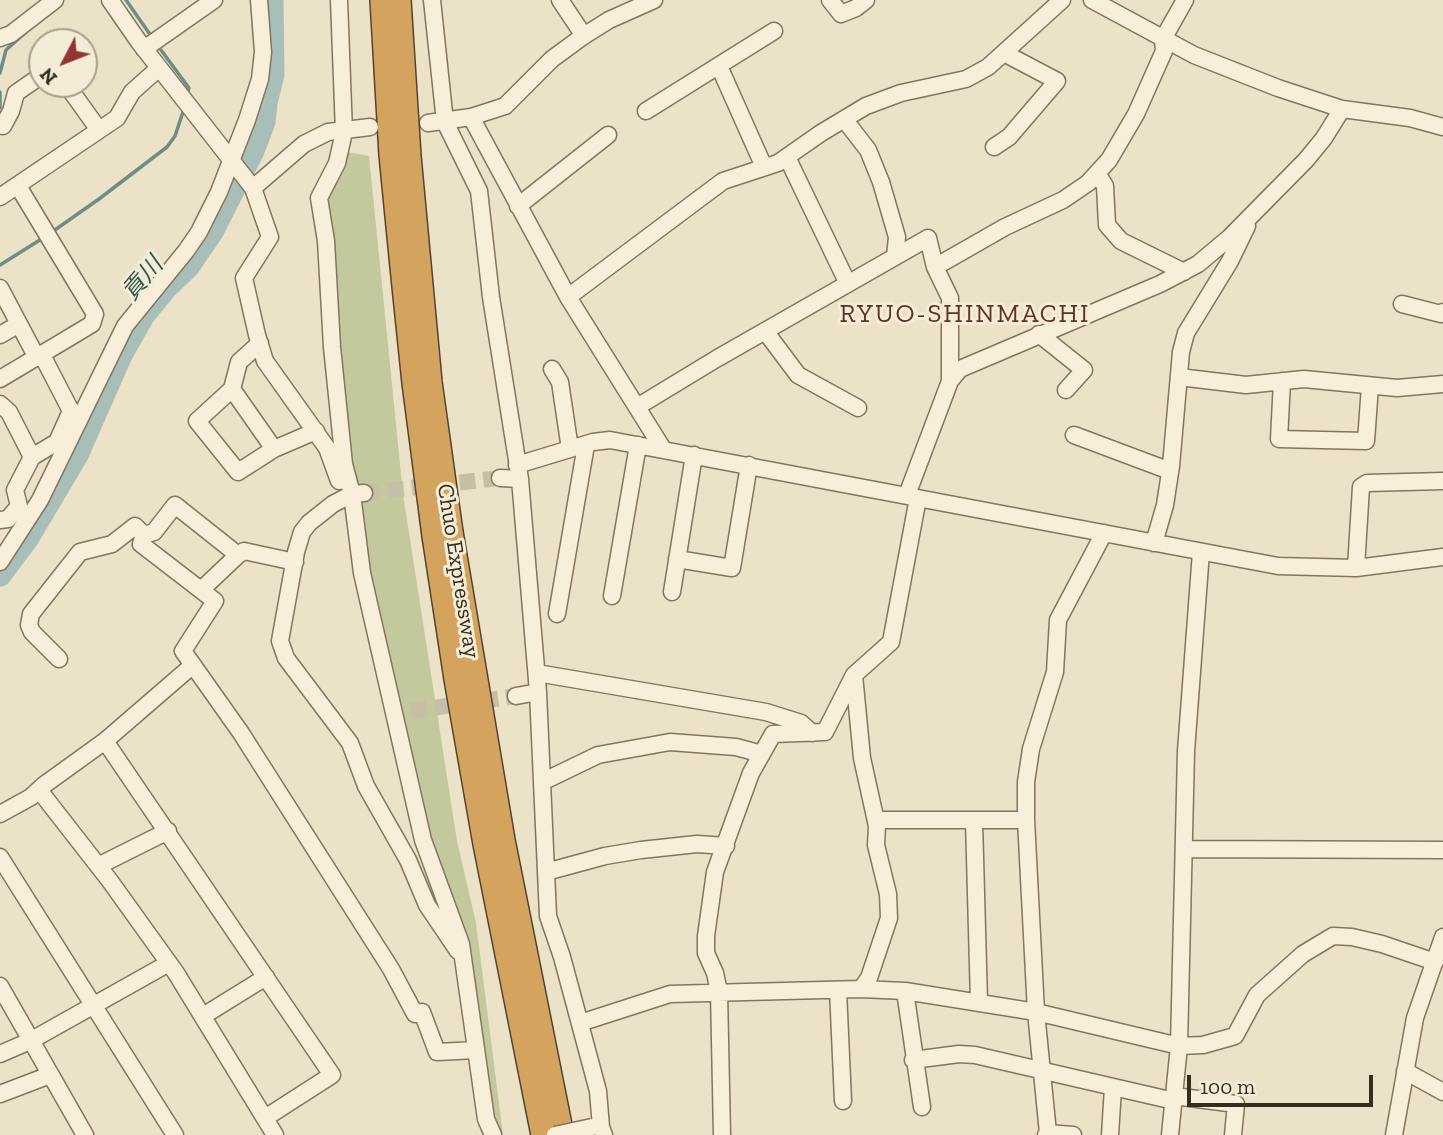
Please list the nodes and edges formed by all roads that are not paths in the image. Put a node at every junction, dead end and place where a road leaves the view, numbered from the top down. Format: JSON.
{"nodes":[{"id":1,"x":55,"y":0,"type":"edge"},
{"id":2,"x":110,"y":0,"type":"edge"},
{"id":3,"x":214,"y":0,"type":"edge"},
{"id":4,"x":259,"y":0,"type":"edge"},
{"id":5,"x":339,"y":0,"type":"edge"},
{"id":6,"x":382,"y":0,"type":"edge"},
{"id":7,"x":399,"y":0,"type":"edge"},
{"id":8,"x":432,"y":0,"type":"edge"},
{"id":9,"x":560,"y":0,"type":"edge"},
{"id":10,"x":654,"y":0,"type":"edge"},
{"id":11,"x":830,"y":0,"type":"edge"},
{"id":12,"x":866,"y":0,"type":"edge"},
{"id":13,"x":1062,"y":0,"type":"edge"},
{"id":14,"x":1092,"y":0,"type":"edge"},
{"id":15,"x":1185,"y":0,"type":"edge"},
{"id":16,"x":774,"y":31,"type":"dead end"},
{"id":17,"x":584,"y":36,"type":"junction"},
{"id":18,"x":0,"y":38,"type":"edge"},
{"id":19,"x":1163,"y":39,"type":"junction"},
{"id":20,"x":144,"y":49,"type":"junction"},
{"id":21,"x":1004,"y":52,"type":"junction"},
{"id":22,"x":719,"y":66,"type":"junction"},
{"id":23,"x":159,"y":68,"type":"junction"},
{"id":24,"x":28,"y":85,"type":"edge"},
{"id":25,"x":76,"y":98,"type":"edge"},
{"id":26,"x":1342,"y":109,"type":"junction"},
{"id":27,"x":646,"y":111,"type":"dead end"},
{"id":28,"x":471,"y":117,"type":"junction"},
{"id":29,"x":844,"y":119,"type":"junction"},
{"id":30,"x":436,"y":122,"type":"junction"},
{"id":31,"x":3,"y":126,"type":"dead end"},
{"id":32,"x":370,"y":127,"type":"dead end"},
{"id":33,"x":1443,"y":127,"type":"edge"},
{"id":34,"x":344,"y":129,"type":"junction"},
{"id":35,"x":99,"y":130,"type":"junction"},
{"id":36,"x":608,"y":135,"type":"dead end"},
{"id":37,"x":994,"y":147,"type":"dead end"},
{"id":38,"x":787,"y":157,"type":"junction"},
{"id":39,"x":231,"y":163,"type":"junction"},
{"id":40,"x":764,"y":167,"type":"junction"},
{"id":41,"x":1097,"y":173,"type":"junction"},
{"id":42,"x":18,"y":186,"type":"junction"},
{"id":43,"x":253,"y":188,"type":"junction"},
{"id":44,"x":0,"y":197,"type":"edge"},
{"id":45,"x":518,"y":206,"type":"junction"},
{"id":46,"x":1253,"y":215,"type":"junction"},
{"id":47,"x":895,"y":257,"type":"junction"},
{"id":48,"x":935,"y":267,"type":"junction"},
{"id":49,"x":1184,"y":272,"type":"junction"},
{"id":50,"x":848,"y":284,"type":"junction"},
{"id":51,"x":0,"y":288,"type":"edge"},
{"id":52,"x":568,"y":297,"type":"junction"},
{"id":53,"x":1402,"y":304,"type":"dead end"},
{"id":54,"x":1443,"y":312,"type":"edge"},
{"id":55,"x":19,"y":324,"type":"junction"},
{"id":56,"x":765,"y":331,"type":"junction"},
{"id":57,"x":1039,"y":334,"type":"junction"},
{"id":58,"x":0,"y":335,"type":"edge"},
{"id":59,"x":260,"y":343,"type":"junction"},
{"id":60,"x":40,"y":356,"type":"junction"},
{"id":61,"x":552,"y":369,"type":"dead end"},
{"id":62,"x":1179,"y":377,"type":"junction"},
{"id":63,"x":0,"y":379,"type":"edge"},
{"id":64,"x":950,"y":381,"type":"junction"},
{"id":65,"x":1282,"y":382,"type":"junction"},
{"id":66,"x":1443,"y":384,"type":"edge"},
{"id":67,"x":1370,"y":386,"type":"junction"},
{"id":68,"x":232,"y":389,"type":"junction"},
{"id":69,"x":1066,"y":390,"type":"dead end"},
{"id":70,"x":0,"y":404,"type":"edge"},
{"id":71,"x":637,"y":407,"type":"junction"},
{"id":72,"x":858,"y":408,"type":"dead end"},
{"id":73,"x":316,"y":431,"type":"junction"},
{"id":74,"x":1074,"y":435,"type":"dead end"},
{"id":75,"x":638,"y":444,"type":"junction"},
{"id":76,"x":578,"y":447,"type":"junction"},
{"id":77,"x":274,"y":449,"type":"junction"},
{"id":78,"x":663,"y":449,"type":"junction"},
{"id":79,"x":694,"y":454,"type":"junction"},
{"id":80,"x":32,"y":457,"type":"junction"},
{"id":81,"x":749,"y":465,"type":"junction"},
{"id":82,"x":1170,"y":471,"type":"junction"},
{"id":83,"x":519,"y":472,"type":"junction"},
{"id":84,"x":500,"y":478,"type":"tunnel mouth"},
{"id":85,"x":1443,"y":481,"type":"edge"},
{"id":86,"x":353,"y":495,"type":"junction"},
{"id":87,"x":913,"y":497,"type":"junction"},
{"id":88,"x":0,"y":520,"type":"edge"},
{"id":89,"x":1104,"y":533,"type":"junction"},
{"id":90,"x":144,"y":536,"type":"junction"},
{"id":91,"x":1154,"y":543,"type":"junction"},
{"id":92,"x":1201,"y":552,"type":"junction"},
{"id":93,"x":237,"y":555,"type":"junction"},
{"id":94,"x":1443,"y":557,"type":"edge"},
{"id":95,"x":677,"y":559,"type":"junction"},
{"id":96,"x":0,"y":562,"type":"edge"},
{"id":97,"x":295,"y":562,"type":"junction"},
{"id":98,"x":1356,"y":568,"type":"junction"},
{"id":99,"x":201,"y":590,"type":"junction"},
{"id":100,"x":671,"y":592,"type":"dead end"},
{"id":101,"x":612,"y":597,"type":"dead end"},
{"id":102,"x":557,"y":614,"type":"dead end"},
{"id":103,"x":59,"y":659,"type":"dead end"},
{"id":104,"x":193,"y":664,"type":"junction"},
{"id":105,"x":537,"y":673,"type":"junction"},
{"id":106,"x":854,"y":674,"type":"junction"},
{"id":107,"x":538,"y":692,"type":"junction"},
{"id":108,"x":516,"y":696,"type":"tunnel mouth"},
{"id":109,"x":411,"y":711,"type":"tunnel mouth"},
{"id":110,"x":394,"y":715,"type":"junction"},
{"id":111,"x":813,"y":733,"type":"junction"},
{"id":112,"x":105,"y":741,"type":"junction"},
{"id":113,"x":762,"y":754,"type":"junction"},
{"id":114,"x":542,"y":782,"type":"junction"},
{"id":115,"x":38,"y":790,"type":"junction"},
{"id":116,"x":0,"y":814,"type":"edge"},
{"id":117,"x":876,"y":820,"type":"junction"},
{"id":118,"x":974,"y":821,"type":"junction"},
{"id":119,"x":1026,"y":821,"type":"junction"},
{"id":120,"x":168,"y":831,"type":"junction"},
{"id":121,"x":726,"y":846,"type":"junction"},
{"id":122,"x":1184,"y":849,"type":"junction"},
{"id":123,"x":1443,"y":850,"type":"edge"},
{"id":124,"x":0,"y":858,"type":"edge"},
{"id":125,"x":98,"y":866,"type":"junction"},
{"id":126,"x":546,"y":872,"type":"junction"},
{"id":127,"x":1443,"y":937,"type":"edge"},
{"id":128,"x":462,"y":956,"type":"junction"},
{"id":129,"x":1435,"y":962,"type":"junction"},
{"id":130,"x":169,"y":963,"type":"junction"},
{"id":131,"x":266,"y":977,"type":"junction"},
{"id":132,"x":0,"y":986,"type":"edge"},
{"id":133,"x":861,"y":989,"type":"junction"},
{"id":134,"x":838,"y":990,"type":"junction"},
{"id":135,"x":905,"y":991,"type":"junction"},
{"id":136,"x":719,"y":992,"type":"junction"},
{"id":137,"x":533,"y":994,"type":"junction"},
{"id":138,"x":979,"y":1002,"type":"junction"},
{"id":139,"x":93,"y":1006,"type":"junction"},
{"id":140,"x":1036,"y":1012,"type":"junction"},
{"id":141,"x":203,"y":1016,"type":"junction"},
{"id":142,"x":580,"y":1023,"type":"junction"},
{"id":143,"x":30,"y":1041,"type":"junction"},
{"id":144,"x":1180,"y":1046,"type":"junction"},
{"id":145,"x":476,"y":1050,"type":"junction"},
{"id":146,"x":0,"y":1054,"type":"edge"},
{"id":147,"x":526,"y":1058,"type":"junction"},
{"id":148,"x":913,"y":1060,"type":"junction"},
{"id":149,"x":1042,"y":1069,"type":"junction"},
{"id":150,"x":1405,"y":1071,"type":"junction"},
{"id":151,"x":50,"y":1075,"type":"junction"},
{"id":152,"x":1113,"y":1088,"type":"junction"},
{"id":153,"x":1443,"y":1092,"type":"edge"},
{"id":154,"x":0,"y":1094,"type":"edge"},
{"id":155,"x":1174,"y":1099,"type":"junction"},
{"id":156,"x":843,"y":1101,"type":"dead end"},
{"id":157,"x":922,"y":1107,"type":"dead end"},
{"id":158,"x":265,"y":1118,"type":"junction"},
{"id":159,"x":592,"y":1131,"type":"edge"},
{"id":160,"x":1047,"y":1134,"type":"edge"},
{"id":161,"x":85,"y":1135,"type":"edge"},
{"id":162,"x":175,"y":1135,"type":"edge"},
{"id":163,"x":275,"y":1135,"type":"edge"},
{"id":164,"x":493,"y":1135,"type":"edge"},
{"id":165,"x":536,"y":1135,"type":"edge"},
{"id":166,"x":543,"y":1135,"type":"edge"},
{"id":167,"x":555,"y":1135,"type":"edge"},
{"id":168,"x":562,"y":1135,"type":"edge"},
{"id":169,"x":722,"y":1135,"type":"edge"},
{"id":170,"x":1073,"y":1135,"type":"edge"},
{"id":171,"x":1110,"y":1135,"type":"edge"},
{"id":172,"x":1170,"y":1135,"type":"edge"},
{"id":173,"x":1233,"y":1135,"type":"edge"},
{"id":174,"x":1394,"y":1135,"type":"edge"}],
"edges":[{"from":1,"to":18,"type":"street"},
{"from":2,"to":20,"type":"street"},
{"from":3,"to":20,"type":"street"},
{"from":4,"to":39,"type":"street"},
{"from":5,"to":34,"type":"street"},
{"from":6,"to":147,"type":"highway","name":"Chuo Expressway"},
{"from":7,"to":137,"type":"highway","name":"Chuo Expressway"},
{"from":8,"to":30,"type":"street"},
{"from":9,"to":17,"type":"street"},
{"from":10,"to":17,"type":"street"},
{"from":11,"to":12,"type":"street"},
{"from":13,"to":21,"type":"street"},
{"from":14,"to":19,"type":"street"},
{"from":15,"to":19,"type":"street"},
{"from":16,"to":22,"type":"street"},
{"from":17,"to":28,"type":"street"},
{"from":19,"to":26,"type":"street"},
{"from":19,"to":41,"type":"street"},
{"from":20,"to":23,"type":"street"},
{"from":21,"to":29,"type":"street"},
{"from":21,"to":37,"type":"street"},
{"from":22,"to":27,"type":"street"},
{"from":22,"to":40,"type":"street"},
{"from":23,"to":35,"type":"street"},
{"from":23,"to":39,"type":"street"},
{"from":24,"to":31,"type":"street"},
{"from":25,"to":35,"type":"street"},
{"from":26,"to":33,"type":"street"},
{"from":26,"to":46,"type":"street"},
{"from":28,"to":30,"type":"street"},
{"from":28,"to":45,"type":"street"},
{"from":29,"to":38,"type":"street"},
{"from":29,"to":47,"type":"street"},
{"from":30,"to":83,"type":"street"},
{"from":32,"to":34,"type":"street"},
{"from":34,"to":43,"type":"street"},
{"from":34,"to":86,"type":"street"},
{"from":35,"to":42,"type":"street"},
{"from":36,"to":45,"type":"street"},
{"from":38,"to":40,"type":"street"},
{"from":38,"to":50,"type":"street"},
{"from":39,"to":43,"type":"street"},
{"from":39,"to":96,"type":"street"},
{"from":40,"to":52,"type":"street"},
{"from":41,"to":48,"type":"street"},
{"from":41,"to":49,"type":"street"},
{"from":42,"to":44,"type":"street"},
{"from":42,"to":60,"type":"street"},
{"from":43,"to":59,"type":"street"},
{"from":45,"to":52,"type":"street"},
{"from":46,"to":49,"type":"street"},
{"from":46,"to":62,"type":"street"},
{"from":47,"to":48,"type":"street"},
{"from":47,"to":50,"type":"street"},
{"from":48,"to":64,"type":"street"},
{"from":49,"to":57,"type":"street"},
{"from":50,"to":56,"type":"street"},
{"from":51,"to":55,"type":"street"},
{"from":52,"to":71,"type":"street"},
{"from":53,"to":54,"type":"street"},
{"from":55,"to":58,"type":"street"},
{"from":55,"to":60,"type":"street"},
{"from":56,"to":71,"type":"street"},
{"from":56,"to":72,"type":"street"},
{"from":57,"to":64,"type":"street"},
{"from":57,"to":69,"type":"street"},
{"from":59,"to":68,"type":"street"},
{"from":59,"to":73,"type":"street"},
{"from":60,"to":63,"type":"street"},
{"from":60,"to":80,"type":"street"},
{"from":61,"to":76,"type":"street"},
{"from":62,"to":65,"type":"street"},
{"from":62,"to":82,"type":"street"},
{"from":64,"to":87,"type":"street"},
{"from":65,"to":67,"type":"street"},
{"from":65,"to":67,"type":"street"},
{"from":66,"to":67,"type":"street"},
{"from":68,"to":77,"type":"street"},
{"from":68,"to":77,"type":"street"},
{"from":70,"to":80,"type":"street"},
{"from":71,"to":78,"type":"street"},
{"from":73,"to":77,"type":"street"},
{"from":73,"to":86,"type":"street"},
{"from":74,"to":82,"type":"street"},
{"from":75,"to":76,"type":"street"},
{"from":75,"to":78,"type":"street"},
{"from":75,"to":101,"type":"street"},
{"from":76,"to":83,"type":"street"},
{"from":76,"to":102,"type":"street"},
{"from":78,"to":79,"type":"street"},
{"from":79,"to":81,"type":"street"},
{"from":79,"to":95,"type":"street"},
{"from":80,"to":88,"type":"street"},
{"from":81,"to":87,"type":"street"},
{"from":81,"to":95,"type":"street"},
{"from":82,"to":91,"type":"street"},
{"from":83,"to":84,"type":"street"},
{"from":83,"to":105,"type":"street"},
{"from":85,"to":98,"type":"street"},
{"from":86,"to":97,"type":"street"},
{"from":86,"to":110,"type":"street"},
{"from":87,"to":89,"type":"street"},
{"from":87,"to":106,"type":"street"},
{"from":89,"to":91,"type":"street"},
{"from":89,"to":119,"type":"street"},
{"from":90,"to":93,"type":"street"},
{"from":90,"to":99,"type":"street"},
{"from":90,"to":103,"type":"street"},
{"from":91,"to":92,"type":"street"},
{"from":92,"to":98,"type":"street"},
{"from":92,"to":122,"type":"street"},
{"from":93,"to":97,"type":"street"},
{"from":93,"to":99,"type":"street"},
{"from":94,"to":98,"type":"street"},
{"from":95,"to":100,"type":"street"},
{"from":97,"to":128,"type":"street"},
{"from":99,"to":104,"type":"street"},
{"from":104,"to":112,"type":"street"},
{"from":104,"to":145,"type":"street"},
{"from":105,"to":107,"type":"street"},
{"from":105,"to":111,"type":"street"},
{"from":106,"to":111,"type":"street"},
{"from":106,"to":117,"type":"street"},
{"from":107,"to":108,"type":"street"},
{"from":107,"to":114,"type":"street"},
{"from":109,"to":110,"type":"street"},
{"from":110,"to":128,"type":"street"},
{"from":111,"to":113,"type":"street"},
{"from":112,"to":115,"type":"street"},
{"from":112,"to":120,"type":"street"},
{"from":113,"to":114,"type":"street"},
{"from":113,"to":121,"type":"street"},
{"from":114,"to":126,"type":"street"},
{"from":115,"to":116,"type":"street"},
{"from":115,"to":125,"type":"street"},
{"from":117,"to":118,"type":"street"},
{"from":117,"to":133,"type":"street"},
{"from":118,"to":119,"type":"street"},
{"from":118,"to":138,"type":"street"},
{"from":119,"to":140,"type":"street"},
{"from":120,"to":125,"type":"street"},
{"from":120,"to":131,"type":"street"},
{"from":121,"to":126,"type":"street"},
{"from":121,"to":136,"type":"street"},
{"from":122,"to":123,"type":"street"},
{"from":122,"to":144,"type":"street"},
{"from":124,"to":139,"type":"street"},
{"from":125,"to":130,"type":"street"},
{"from":126,"to":142,"type":"street"},
{"from":127,"to":129,"type":"street"},
{"from":128,"to":145,"type":"street"},
{"from":129,"to":144,"type":"street"},
{"from":129,"to":150,"type":"street"},
{"from":130,"to":139,"type":"street"},
{"from":130,"to":141,"type":"street"},
{"from":131,"to":141,"type":"street"},
{"from":131,"to":158,"type":"street"},
{"from":132,"to":143,"type":"street"},
{"from":133,"to":134,"type":"street"},
{"from":133,"to":135,"type":"street"},
{"from":134,"to":136,"type":"street"},
{"from":134,"to":156,"type":"street"},
{"from":135,"to":138,"type":"street"},
{"from":135,"to":148,"type":"street"},
{"from":136,"to":142,"type":"street"},
{"from":136,"to":169,"type":"street"},
{"from":137,"to":159,"type":"highway"},
{"from":137,"to":168,"type":"highway","name":"Chuo Expressway"},
{"from":138,"to":140,"type":"street"},
{"from":139,"to":143,"type":"street"},
{"from":139,"to":162,"type":"street"},
{"from":140,"to":144,"type":"street"},
{"from":140,"to":149,"type":"street"},
{"from":141,"to":158,"type":"street"},
{"from":142,"to":159,"type":"street"},
{"from":143,"to":146,"type":"street"},
{"from":143,"to":151,"type":"street"},
{"from":144,"to":155,"type":"street"},
{"from":145,"to":164,"type":"street"},
{"from":147,"to":165,"type":"highway"},
{"from":147,"to":166,"type":"highway","name":"Chuo Expressway"},
{"from":148,"to":149,"type":"street"},
{"from":148,"to":157,"type":"street"},
{"from":149,"to":152,"type":"street"},
{"from":149,"to":160,"type":"street"},
{"from":150,"to":153,"type":"street"},
{"from":150,"to":174,"type":"street"},
{"from":151,"to":154,"type":"street"},
{"from":151,"to":161,"type":"street"},
{"from":152,"to":155,"type":"street"},
{"from":152,"to":171,"type":"street"},
{"from":155,"to":172,"type":"street"},
{"from":155,"to":173,"type":"street"},
{"from":158,"to":163,"type":"street"},
{"from":159,"to":167,"type":"street","bridge":true},
{"from":160,"to":170,"type":"street"}]}
